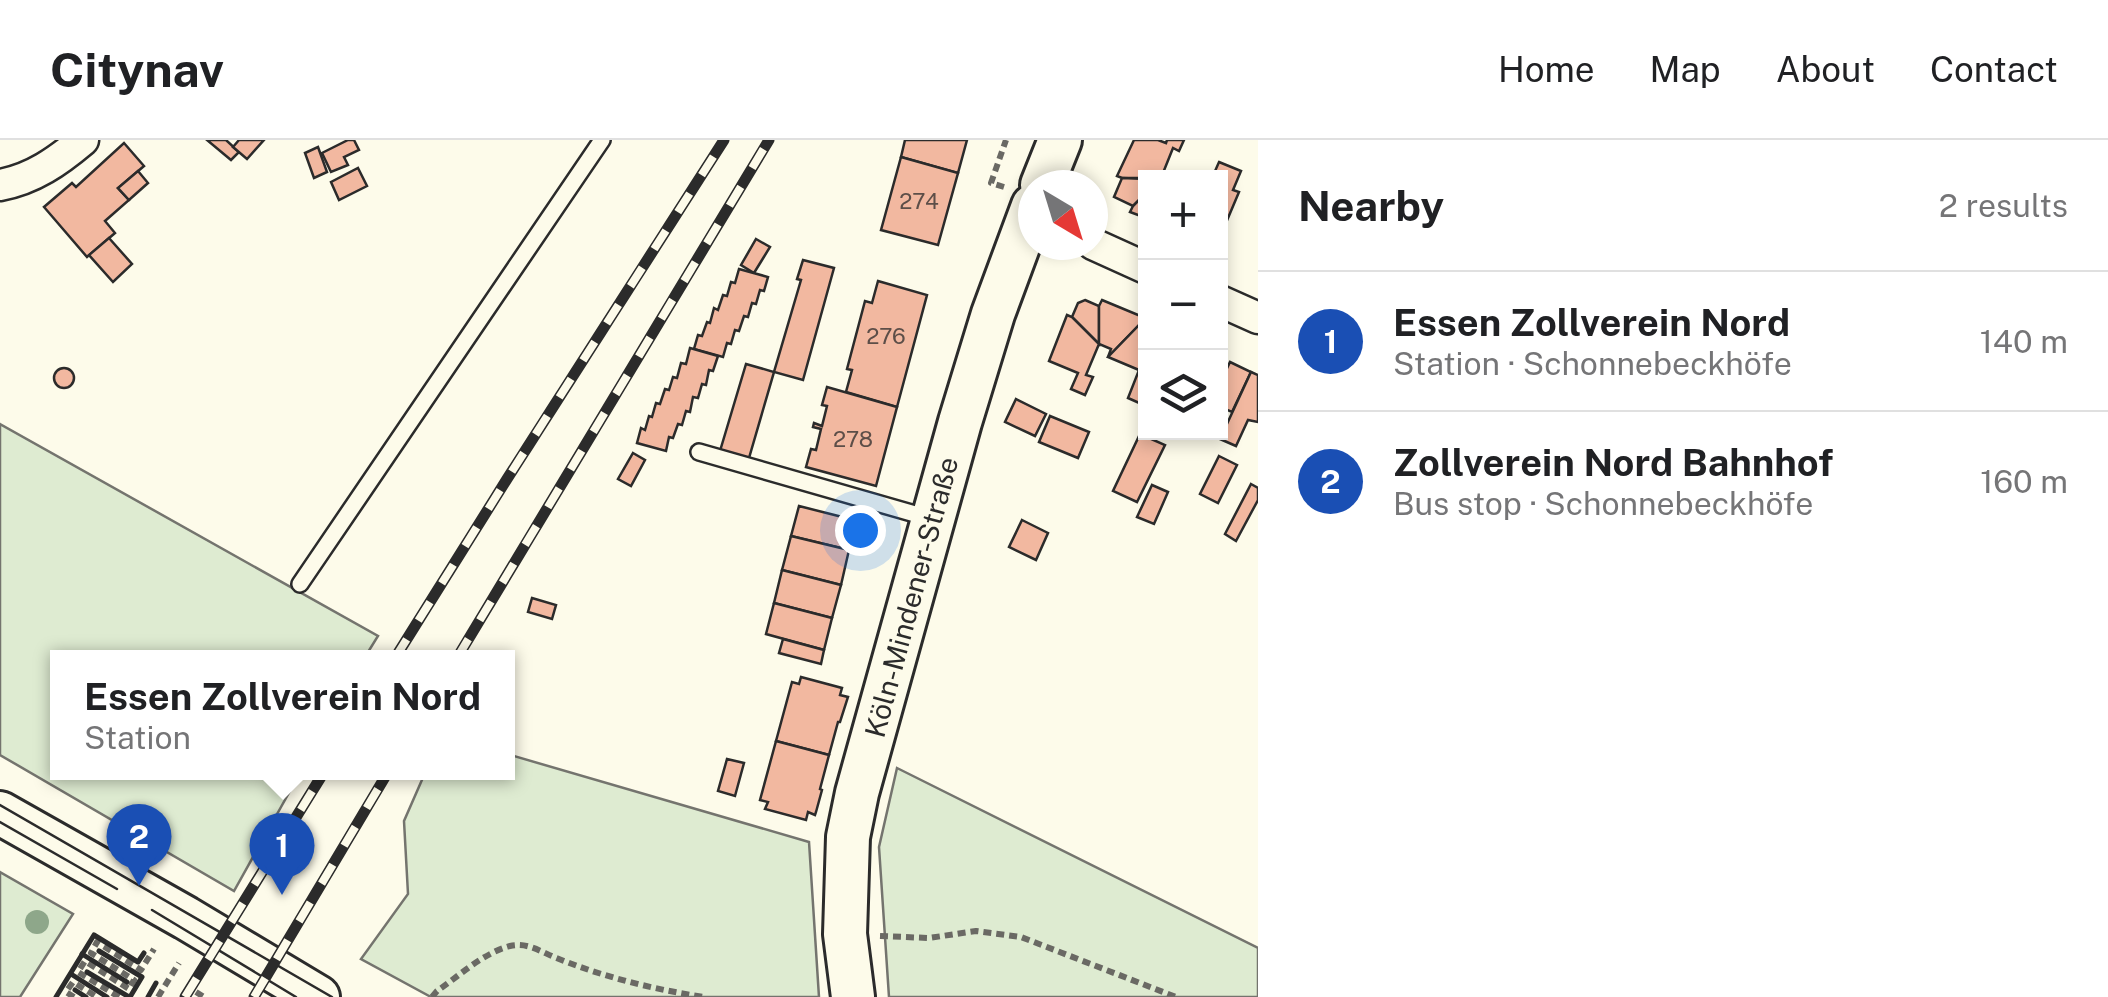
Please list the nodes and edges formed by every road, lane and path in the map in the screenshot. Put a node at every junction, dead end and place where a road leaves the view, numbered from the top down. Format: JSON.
{"nodes":[{"id":1,"x":83,"y":140,"type":"edge"},
{"id":2,"x":602,"y":140,"type":"edge"},
{"id":3,"x":1060,"y":140,"type":"edge"},
{"id":4,"x":1048,"y":170,"type":"edge"},
{"id":5,"x":0,"y":184,"type":"edge"},
{"id":6,"x":1018,"y":247,"type":"edge"},
{"id":7,"x":1108,"y":251,"type":"edge"},
{"id":8,"x":1138,"y":264,"type":"edge"},
{"id":9,"x":1228,"y":305,"type":"edge"},
{"id":10,"x":1258,"y":318,"type":"edge"},
{"id":11,"x":699,"y":452,"type":"dead end"},
{"id":12,"x":933,"y":520,"type":"junction"},
{"id":13,"x":300,"y":584,"type":"dead end"},
{"id":14,"x":0,"y":813,"type":"edge"},
{"id":15,"x":846,"y":934,"type":"junction"},
{"id":16,"x":154,"y":949,"type":"dead end"},
{"id":17,"x":180,"y":963,"type":"dead end"},
{"id":18,"x":74,"y":997,"type":"edge"},
{"id":19,"x":97,"y":997,"type":"edge"},
{"id":20,"x":118,"y":997,"type":"edge"},
{"id":21,"x":158,"y":997,"type":"edge"},
{"id":22,"x":318,"y":997,"type":"edge"},
{"id":23,"x":432,"y":997,"type":"edge"},
{"id":24,"x":704,"y":997,"type":"edge"},
{"id":25,"x":853,"y":997,"type":"edge"},
{"id":26,"x":1176,"y":997,"type":"edge"}],
"edges":[{"from":1,"to":5,"type":"street"},
{"from":2,"to":13,"type":"lane"},
{"from":3,"to":4,"type":"street","name":"Köln-Mindener-Straße"},
{"from":6,"to":12,"type":"street","name":"Köln-Mindener-Straße"},
{"from":7,"to":8,"type":"street"},
{"from":9,"to":10,"type":"street"},
{"from":11,"to":12,"type":"lane"},
{"from":12,"to":15,"type":"street","name":"Köln-Mindener-Straße"},
{"from":14,"to":22,"type":"street"},
{"from":15,"to":25,"type":"street","name":"Köln-Mindener-Straße"},
{"from":15,"to":26,"type":"path"},
{"from":16,"to":20,"type":"path"},
{"from":17,"to":21,"type":"path"},
{"from":18,"to":19,"type":"path"},
{"from":23,"to":24,"type":"path"}]}
